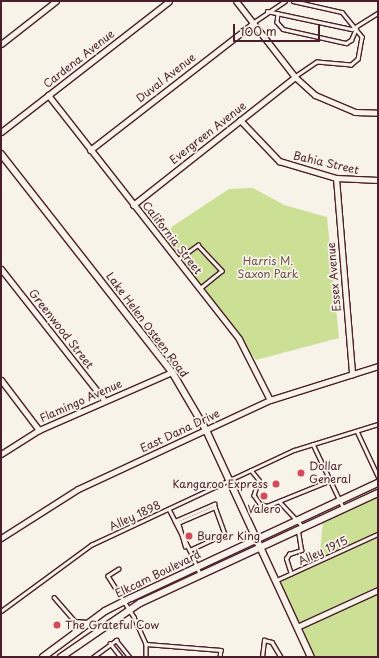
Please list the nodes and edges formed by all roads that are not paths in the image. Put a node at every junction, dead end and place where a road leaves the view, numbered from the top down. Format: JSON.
{"nodes":[{"id":1,"x":56,"y":1,"type":"edge"},
{"id":2,"x":168,"y":1,"type":"edge"},
{"id":3,"x":236,"y":1,"type":"edge"},
{"id":4,"x":285,"y":1,"type":"edge"},
{"id":5,"x":293,"y":1,"type":"edge"},
{"id":6,"x":267,"y":11,"type":"junction"},
{"id":7,"x":278,"y":13,"type":"junction"},
{"id":8,"x":378,"y":13,"type":"edge"},
{"id":9,"x":254,"y":23,"type":"junction"},
{"id":10,"x":356,"y":29,"type":"junction"},
{"id":11,"x":1,"y":44,"type":"edge"},
{"id":12,"x":295,"y":77,"type":"junction"},
{"id":13,"x":48,"y":95,"type":"junction"},
{"id":14,"x":378,"y":113,"type":"edge"},
{"id":15,"x":240,"y":120,"type":"junction"},
{"id":16,"x":1,"y":132,"type":"edge"},
{"id":17,"x":90,"y":150,"type":"junction"},
{"id":18,"x":1,"y":154,"type":"edge"},
{"id":19,"x":336,"y":178,"type":"junction"},
{"id":20,"x":378,"y":180,"type":"edge"},
{"id":21,"x":133,"y":205,"type":"junction"},
{"id":22,"x":177,"y":260,"type":"junction"},
{"id":23,"x":1,"y":269,"type":"edge"},
{"id":24,"x":200,"y":289,"type":"junction"},
{"id":25,"x":378,"y":366,"type":"edge"},
{"id":26,"x":172,"y":372,"type":"junction"},
{"id":27,"x":352,"y":374,"type":"junction"},
{"id":28,"x":1,"y":380,"type":"edge"},
{"id":29,"x":104,"y":400,"type":"junction"},
{"id":30,"x":270,"y":400,"type":"junction"},
{"id":31,"x":378,"y":424,"type":"edge"},
{"id":32,"x":39,"y":430,"type":"junction"},
{"id":33,"x":206,"y":430,"type":"junction"},
{"id":34,"x":357,"y":430,"type":"junction"},
{"id":35,"x":313,"y":444,"type":"junction"},
{"id":36,"x":1,"y":454,"type":"edge"},
{"id":37,"x":251,"y":470,"type":"junction"},
{"id":38,"x":378,"y":476,"type":"edge"},
{"id":39,"x":331,"y":480,"type":"junction"},
{"id":40,"x":228,"y":481,"type":"junction"},
{"id":41,"x":378,"y":483,"type":"edge"},
{"id":42,"x":378,"y":493,"type":"edge"},
{"id":43,"x":340,"y":499,"type":"junction"},
{"id":44,"x":280,"y":502,"type":"junction"},
{"id":45,"x":215,"y":507,"type":"junction"},
{"id":46,"x":169,"y":509,"type":"junction"},
{"id":47,"x":344,"y":509,"type":"junction"},
{"id":48,"x":175,"y":521,"type":"junction"},
{"id":49,"x":297,"y":521,"type":"junction"},
{"id":50,"x":300,"y":529,"type":"junction"},
{"id":51,"x":378,"y":534,"type":"edge"},
{"id":52,"x":1,"y":538,"type":"edge"},
{"id":53,"x":256,"y":540,"type":"junction"},
{"id":54,"x":185,"y":547,"type":"junction"},
{"id":55,"x":259,"y":548,"type":"junction"},
{"id":56,"x":190,"y":550,"type":"junction"},
{"id":57,"x":196,"y":566,"type":"junction"},
{"id":58,"x":119,"y":569,"type":"dead end"},
{"id":59,"x":200,"y":573,"type":"junction"},
{"id":60,"x":291,"y":574,"type":"junction"},
{"id":61,"x":274,"y":581,"type":"junction"},
{"id":62,"x":378,"y":590,"type":"edge"},
{"id":63,"x":54,"y":597,"type":"dead end"},
{"id":64,"x":124,"y":601,"type":"junction"},
{"id":65,"x":129,"y":610,"type":"junction"},
{"id":66,"x":1,"y":611,"type":"edge"},
{"id":67,"x":75,"y":621,"type":"junction"},
{"id":68,"x":89,"y":623,"type":"junction"},
{"id":69,"x":297,"y":627,"type":"junction"},
{"id":70,"x":76,"y":633,"type":"junction"},
{"id":71,"x":110,"y":643,"type":"junction"},
{"id":72,"x":146,"y":644,"type":"junction"},
{"id":73,"x":43,"y":657,"type":"edge"},
{"id":74,"x":62,"y":657,"type":"edge"},
{"id":75,"x":93,"y":657,"type":"edge"},
{"id":76,"x":121,"y":657,"type":"edge"},
{"id":77,"x":130,"y":657,"type":"edge"},
{"id":78,"x":146,"y":657,"type":"edge"},
{"id":79,"x":220,"y":657,"type":"edge"},
{"id":80,"x":262,"y":657,"type":"edge"},
{"id":81,"x":282,"y":657,"type":"edge"},
{"id":82,"x":311,"y":657,"type":"edge"}],
"edges":[{"from":1,"to":11,"type":"street"},
{"from":2,"to":13,"type":"street","name":"Cardena Avenue"},
{"from":3,"to":9,"type":"street"},
{"from":4,"to":6,"type":"lane"},
{"from":5,"to":10,"type":"lane"},
{"from":6,"to":7,"type":"lane"},
{"from":6,"to":9,"type":"lane"},
{"from":7,"to":10,"type":"lane"},
{"from":7,"to":10,"type":"lane"},
{"from":8,"to":10,"type":"lane"},
{"from":9,"to":12,"type":"street"},
{"from":9,"to":17,"type":"street","name":"Duval Avenue"},
{"from":10,"to":12,"type":"lane"},
{"from":12,"to":14,"type":"street"},
{"from":12,"to":15,"type":"street","name":"Evergreen Avenue"},
{"from":13,"to":16,"type":"street","name":"Cardena Avenue"},
{"from":13,"to":17,"type":"street","name":"California Street"},
{"from":15,"to":19,"type":"street","name":"Bahia Street"},
{"from":15,"to":21,"type":"street","name":"Evergreen Avenue"},
{"from":17,"to":21,"type":"street","name":"California Street"},
{"from":18,"to":26,"type":"street","name":"Lake Helen Osteen Road"},
{"from":19,"to":20,"type":"street","name":"Bahia Street"},
{"from":19,"to":27,"type":"street","name":"Essex Avenue"},
{"from":21,"to":22,"type":"street","name":"California Street"},
{"from":22,"to":24,"type":"street","name":"California Street"},
{"from":22,"to":24,"type":"lane"},
{"from":23,"to":29,"type":"street","name":"Greenwood Street"},
{"from":24,"to":30,"type":"street","name":"California Street"},
{"from":25,"to":27,"type":"street","name":"East Dana Drive"},
{"from":26,"to":29,"type":"street","name":"Flamingo Avenue"},
{"from":26,"to":33,"type":"street","name":"Lake Helen Osteen Road"},
{"from":27,"to":30,"type":"street","name":"East Dana Drive"},
{"from":28,"to":32,"type":"street"},
{"from":29,"to":32,"type":"street","name":"Flamingo Avenue"},
{"from":30,"to":33,"type":"street","name":"East Dana Drive"},
{"from":31,"to":34,"type":"lane","name":"Alley 1898"},
{"from":32,"to":36,"type":"street","name":"Flamingo Avenue"},
{"from":33,"to":40,"type":"street","name":"Lake Helen Osteen Road"},
{"from":33,"to":52,"type":"street","name":"East Dana Drive"},
{"from":34,"to":35,"type":"lane","name":"Alley 1898"},
{"from":34,"to":38,"type":"lane"},
{"from":35,"to":37,"type":"lane","name":"Alley 1898"},
{"from":35,"to":39,"type":"lane"},
{"from":37,"to":40,"type":"lane","name":"Alley 1898"},
{"from":37,"to":44,"type":"lane"},
{"from":39,"to":43,"type":"lane"},
{"from":39,"to":44,"type":"lane"},
{"from":40,"to":46,"type":"lane","name":"Alley 1898"},
{"from":40,"to":53,"type":"street","name":"Lake Helen Osteen Road"},
{"from":41,"to":43,"type":"street","name":"Elkcam Boulevard"},
{"from":42,"to":47,"type":"street","name":"Elkcam Boulevard"},
{"from":43,"to":47,"type":"lane"},
{"from":43,"to":49,"type":"street","name":"Elkcam Boulevard"},
{"from":44,"to":49,"type":"lane"},
{"from":45,"to":48,"type":"lane"},
{"from":45,"to":54,"type":"lane"},
{"from":45,"to":56,"type":"lane"},
{"from":46,"to":48,"type":"lane"},
{"from":46,"to":66,"type":"lane","name":"Alley 1898"},
{"from":47,"to":50,"type":"street","name":"Elkcam Boulevard"},
{"from":48,"to":54,"type":"lane"},
{"from":49,"to":50,"type":"lane"},
{"from":49,"to":53,"type":"street","name":"Elkcam Boulevard"},
{"from":50,"to":55,"type":"street","name":"Elkcam Boulevard"},
{"from":50,"to":60,"type":"lane"},
{"from":51,"to":60,"type":"lane","name":"Alley 1915"},
{"from":53,"to":55,"type":"street","name":"Lake Helen Osteen Road"},
{"from":53,"to":57,"type":"street","name":"Elkcam Boulevard"},
{"from":54,"to":56,"type":"lane"},
{"from":55,"to":59,"type":"street","name":"Elkcam Boulevard"},
{"from":55,"to":61,"type":"street","name":"Lake Helen Osteen Road"},
{"from":56,"to":57,"type":"lane"},
{"from":57,"to":59,"type":"lane"},
{"from":57,"to":64,"type":"street","name":"Elkcam Boulevard"},
{"from":58,"to":64,"type":"lane"},
{"from":59,"to":65,"type":"street","name":"Elkcam Boulevard"},
{"from":60,"to":61,"type":"lane","name":"Alley 1915"},
{"from":61,"to":69,"type":"street","name":"Lake Helen Osteen Road"},
{"from":62,"to":69,"type":"street"},
{"from":63,"to":67,"type":"lane"},
{"from":64,"to":65,"type":"lane"},
{"from":64,"to":68,"type":"street","name":"Elkcam Boulevard"},
{"from":65,"to":72,"type":"lane"},
{"from":65,"to":74,"type":"street","name":"Elkcam Boulevard"},
{"from":67,"to":68,"type":"lane"},
{"from":67,"to":70,"type":"lane"},
{"from":68,"to":70,"type":"street","name":"Elkcam Boulevard"},
{"from":69,"to":82,"type":"street","name":"Lake Helen Osteen Road"},
{"from":70,"to":73,"type":"street","name":"Elkcam Boulevard"},
{"from":71,"to":75,"type":"lane"},
{"from":71,"to":76,"type":"lane"},
{"from":71,"to":77,"type":"lane"},
{"from":72,"to":78,"type":"lane"},
{"from":72,"to":79,"type":"lane"},
{"from":80,"to":81,"type":"lane"}]}
